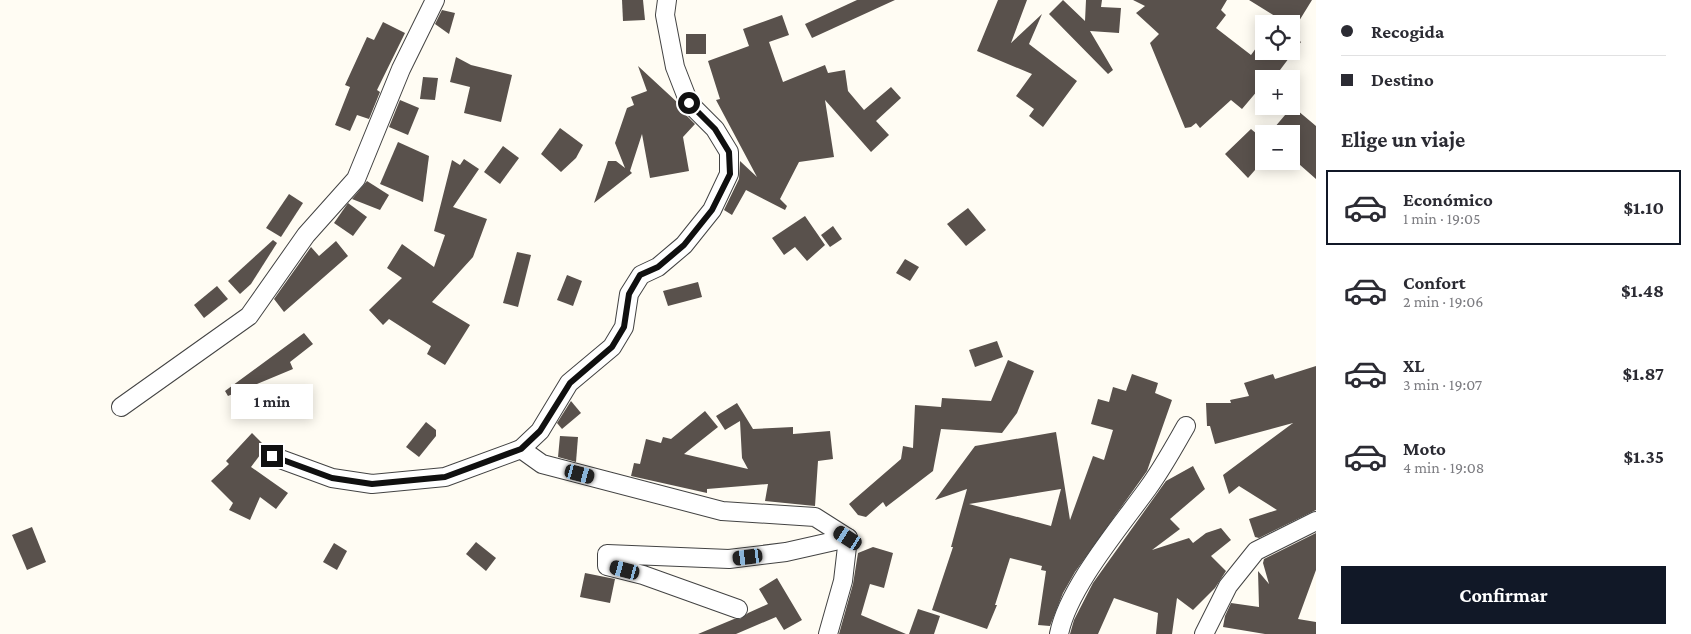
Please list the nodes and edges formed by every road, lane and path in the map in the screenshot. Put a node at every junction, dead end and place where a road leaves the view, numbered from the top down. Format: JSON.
{"nodes":[{"id":1,"x":435,"y":0,"type":"edge"},
{"id":2,"x":668,"y":0,"type":"edge"},
{"id":3,"x":121,"y":407,"type":"dead end"},
{"id":4,"x":1186,"y":426,"type":"dead end"},
{"id":5,"x":521,"y":449,"type":"junction"},
{"id":6,"x":272,"y":456,"type":"dead end"},
{"id":7,"x":1316,"y":521,"type":"edge"},
{"id":8,"x":848,"y":538,"type":"junction"},
{"id":9,"x":738,"y":609,"type":"dead end"},
{"id":10,"x":828,"y":634,"type":"edge"},
{"id":11,"x":1059,"y":634,"type":"edge"},
{"id":12,"x":1204,"y":634,"type":"edge"}],
"edges":[{"from":1,"to":3,"type":"street"},
{"from":2,"to":5,"type":"street"},
{"from":4,"to":11,"type":"street"},
{"from":5,"to":6,"type":"street"},
{"from":5,"to":8,"type":"street"},
{"from":7,"to":12,"type":"street"},
{"from":8,"to":9,"type":"street"},
{"from":8,"to":10,"type":"street"}]}
